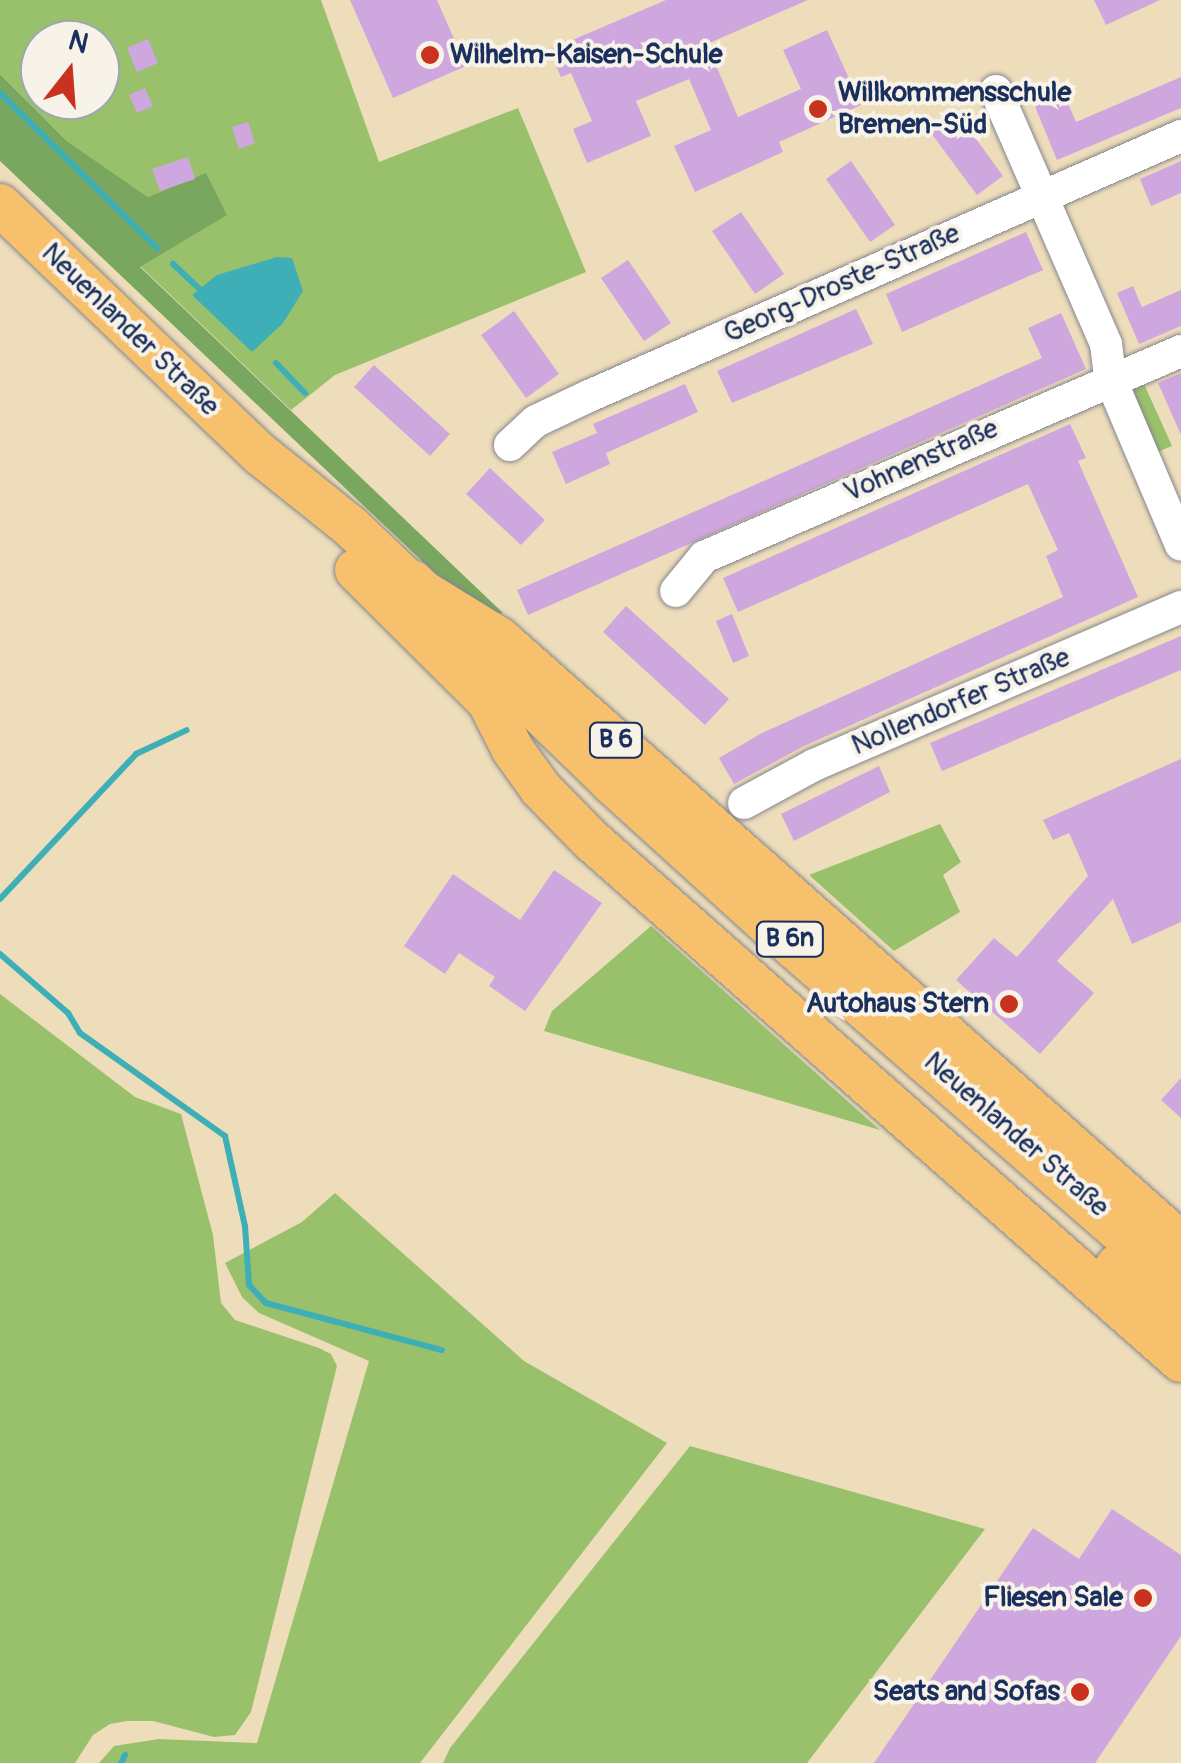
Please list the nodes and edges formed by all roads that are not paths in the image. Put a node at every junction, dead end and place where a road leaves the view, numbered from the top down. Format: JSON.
{"nodes":[{"id":1,"x":996,"y":91,"type":"dead end"},
{"id":2,"x":1181,"y":136,"type":"edge"},
{"id":3,"x":1040,"y":196,"type":"junction"},
{"id":4,"x":0,"y":206,"type":"edge"},
{"id":5,"x":1168,"y":356,"type":"edge"},
{"id":6,"x":1110,"y":378,"type":"junction"},
{"id":7,"x":510,"y":445,"type":"dead end"},
{"id":8,"x":260,"y":454,"type":"junction"},
{"id":9,"x":1181,"y":545,"type":"edge"},
{"id":10,"x":411,"y":584,"type":"junction"},
{"id":11,"x":676,"y":592,"type":"dead end"},
{"id":12,"x":1181,"y":607,"type":"edge"},
{"id":13,"x":488,"y":701,"type":"junction"},
{"id":14,"x":744,"y":803,"type":"dead end"},
{"id":15,"x":1181,"y":1243,"type":"edge"},
{"id":16,"x":1181,"y":1280,"type":"edge"},
{"id":17,"x":1181,"y":1324,"type":"edge"},
{"id":18,"x":1181,"y":1361,"type":"edge"}],
"edges":[{"from":1,"to":3,"type":"street"},
{"from":2,"to":3,"type":"street","name":"Georg-Droste-Straße"},
{"from":3,"to":6,"type":"street"},
{"from":3,"to":7,"type":"street","name":"Georg-Droste-Straße"},
{"from":4,"to":8,"type":"main road","name":"Neuenlander Straße","number":"B 6"},
{"from":5,"to":6,"type":"street","name":"Vohnenstraße"},
{"from":6,"to":9,"type":"street"},
{"from":6,"to":11,"type":"street","name":"Vohnenstraße"},
{"from":8,"to":10,"type":"main road","name":"Neuenlander Straße","number":"B 6"},
{"from":8,"to":13,"type":"main road","name":"Neuenlander Straße","number":"B 6"},
{"from":10,"to":15,"type":"main road","name":"Neuenlander Straße","number":"B 6"},
{"from":10,"to":16,"type":"highway","name":"Neuenlander Straße","number":"B 6n"},
{"from":12,"to":14,"type":"street","name":"Nollendorfer Straße"},
{"from":13,"to":17,"type":"highway","name":"Neuenlander Straße","number":"B 6n"},
{"from":13,"to":18,"type":"main road","name":"Neuenlander Straße","number":"B 6"}]}
